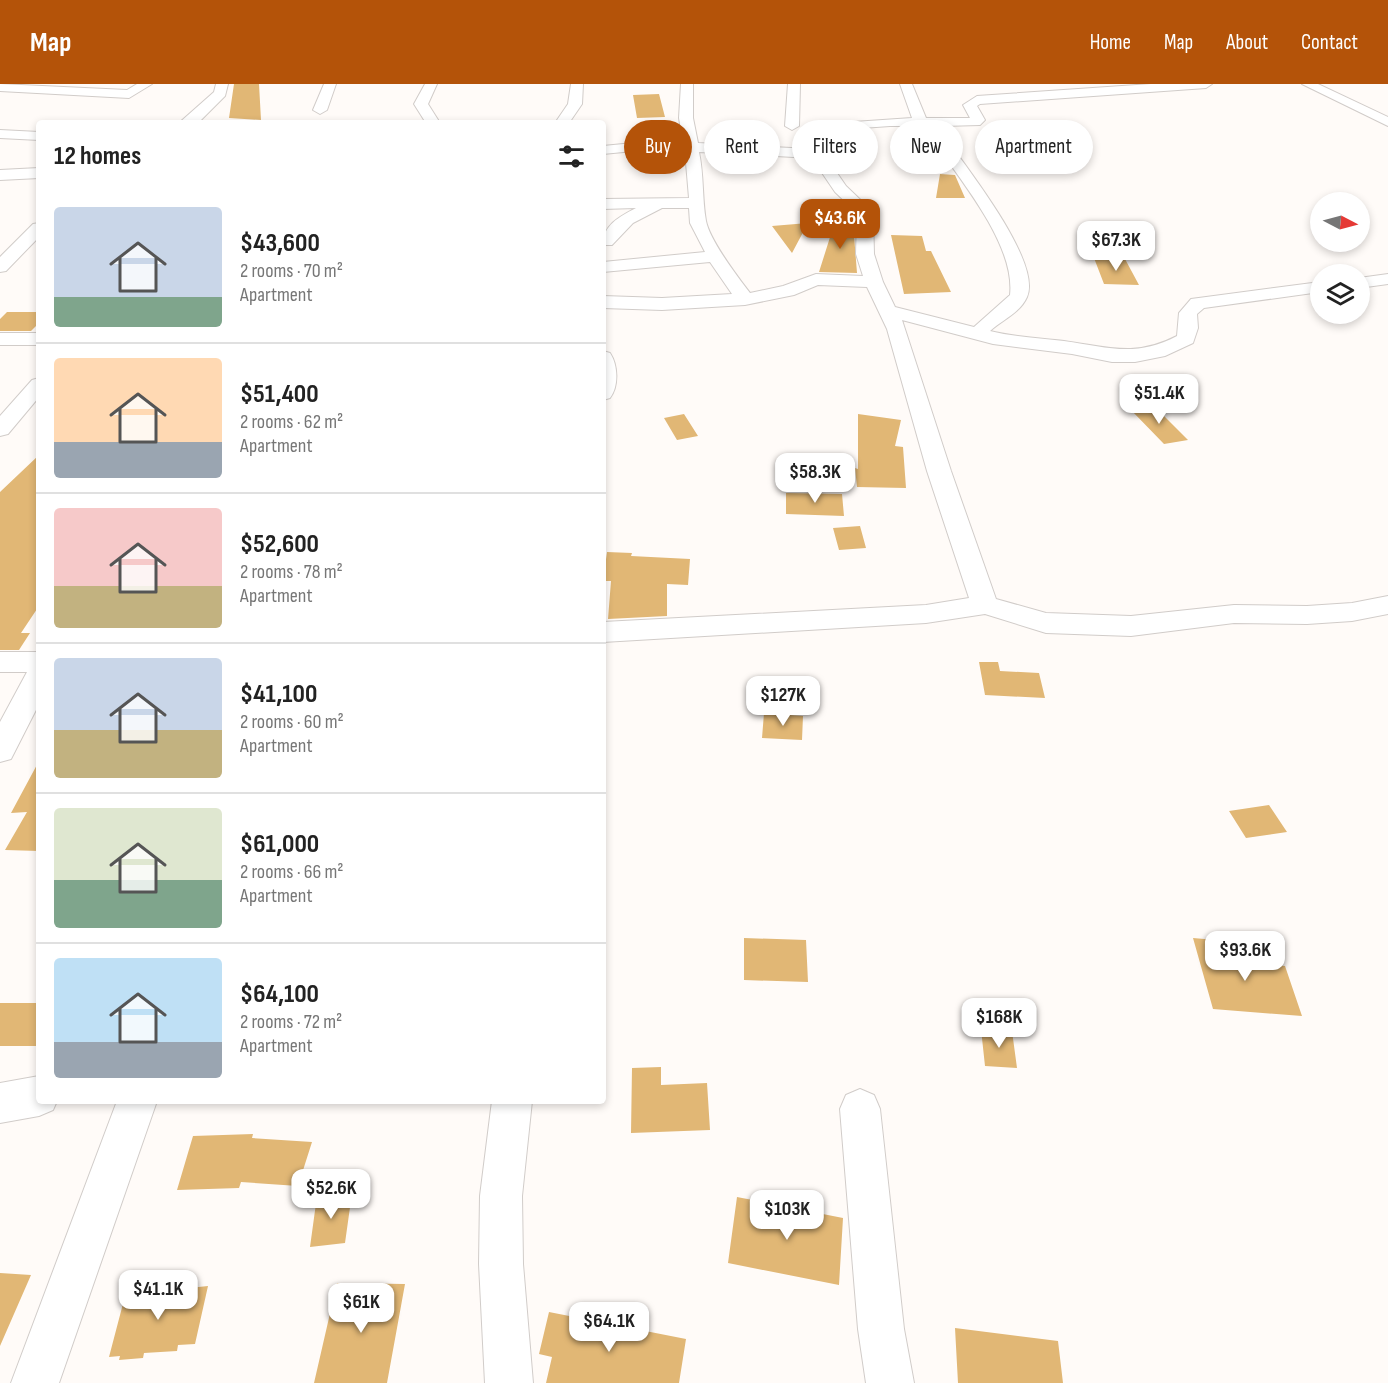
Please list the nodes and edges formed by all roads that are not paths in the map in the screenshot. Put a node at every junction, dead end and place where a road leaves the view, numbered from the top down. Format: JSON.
{"nodes":[{"id":1,"x":146,"y":84,"type":"edge"},
{"id":2,"x":222,"y":84,"type":"edge"},
{"id":3,"x":330,"y":84,"type":"edge"},
{"id":4,"x":431,"y":84,"type":"edge"},
{"id":5,"x":577,"y":84,"type":"edge"},
{"id":6,"x":687,"y":84,"type":"edge"},
{"id":7,"x":794,"y":84,"type":"edge"},
{"id":8,"x":906,"y":84,"type":"edge"},
{"id":9,"x":1020,"y":84,"type":"edge"},
{"id":10,"x":1206,"y":84,"type":"edge"},
{"id":11,"x":1308,"y":84,"type":"edge"},
{"id":12,"x":5,"y":88,"type":"edge"},
{"id":13,"x":1049,"y":96,"type":"junction"},
{"id":14,"x":320,"y":110,"type":"dead end"},
{"id":15,"x":193,"y":120,"type":"edge"},
{"id":16,"x":431,"y":120,"type":"edge"},
{"id":17,"x":564,"y":120,"type":"edge"},
{"id":18,"x":792,"y":120,"type":"edge"},
{"id":19,"x":928,"y":120,"type":"edge"},
{"id":20,"x":963,"y":122,"type":"edge"},
{"id":21,"x":1388,"y":122,"type":"edge"},
{"id":22,"x":0,"y":134,"type":"edge"},
{"id":23,"x":36,"y":136,"type":"edge"},
{"id":24,"x":693,"y":147,"type":"junction"},
{"id":25,"x":606,"y":150,"type":"edge"},
{"id":26,"x":792,"y":154,"type":"edge"},
{"id":27,"x":963,"y":170,"type":"edge"},
{"id":28,"x":36,"y":173,"type":"edge"},
{"id":29,"x":830,"y":174,"type":"edge"},
{"id":30,"x":0,"y":175,"type":"edge"},
{"id":31,"x":696,"y":203,"type":"junction"},
{"id":32,"x":606,"y":204,"type":"edge"},
{"id":33,"x":660,"y":204,"type":"junction"},
{"id":34,"x":35,"y":238,"type":"edge"},
{"id":35,"x":606,"y":241,"type":"dead end"},
{"id":36,"x":716,"y":256,"type":"junction"},
{"id":37,"x":0,"y":267,"type":"edge"},
{"id":38,"x":606,"y":267,"type":"edge"},
{"id":39,"x":1388,"y":279,"type":"edge"},
{"id":40,"x":1370,"y":281,"type":"edge"},
{"id":41,"x":874,"y":282,"type":"junction"},
{"id":42,"x":1310,"y":288,"type":"edge"},
{"id":43,"x":746,"y":299,"type":"junction"},
{"id":44,"x":606,"y":302,"type":"edge"},
{"id":45,"x":890,"y":311,"type":"junction"},
{"id":46,"x":979,"y":333,"type":"junction"},
{"id":47,"x":0,"y":339,"type":"edge"},
{"id":48,"x":36,"y":339,"type":"edge"},
{"id":49,"x":36,"y":387,"type":"edge"},
{"id":50,"x":0,"y":429,"type":"edge"},
{"id":51,"x":985,"y":605,"type":"junction"},
{"id":52,"x":1388,"y":605,"type":"edge"},
{"id":53,"x":606,"y":632,"type":"edge"},
{"id":54,"x":0,"y":662,"type":"edge"},
{"id":55,"x":36,"y":662,"type":"edge"},
{"id":56,"x":36,"y":682,"type":"edge"},
{"id":57,"x":0,"y":750,"type":"edge"},
{"id":58,"x":36,"y":1097,"type":"edge"},
{"id":59,"x":0,"y":1103,"type":"edge"},
{"id":60,"x":136,"y":1104,"type":"edge"},
{"id":61,"x":512,"y":1104,"type":"edge"},
{"id":62,"x":860,"y":1109,"type":"dead end"},
{"id":63,"x":35,"y":1383,"type":"edge"},
{"id":64,"x":509,"y":1383,"type":"edge"},
{"id":65,"x":890,"y":1383,"type":"edge"}],
"edges":[{"from":1,"to":12,"type":"street"},
{"from":2,"to":15,"type":"street"},
{"from":3,"to":14,"type":"street"},
{"from":4,"to":16,"type":"street"},
{"from":5,"to":17,"type":"street"},
{"from":6,"to":24,"type":"street"},
{"from":7,"to":18,"type":"street"},
{"from":8,"to":19,"type":"street"},
{"from":9,"to":13,"type":"street"},
{"from":10,"to":13,"type":"street"},
{"from":11,"to":21,"type":"street"},
{"from":13,"to":20,"type":"street"},
{"from":22,"to":23,"type":"street"},
{"from":24,"to":25,"type":"street"},
{"from":24,"to":26,"type":"street"},
{"from":24,"to":31,"type":"street"},
{"from":27,"to":46,"type":"street"},
{"from":28,"to":30,"type":"street"},
{"from":29,"to":41,"type":"street"},
{"from":31,"to":33,"type":"street"},
{"from":31,"to":36,"type":"street"},
{"from":32,"to":33,"type":"street"},
{"from":33,"to":35,"type":"street"},
{"from":34,"to":37,"type":"street"},
{"from":36,"to":38,"type":"street"},
{"from":36,"to":43,"type":"street"},
{"from":39,"to":40,"type":"street"},
{"from":41,"to":43,"type":"street"},
{"from":41,"to":45,"type":"street"},
{"from":42,"to":46,"type":"street"},
{"from":43,"to":44,"type":"street"},
{"from":45,"to":46,"type":"street"},
{"from":45,"to":51,"type":"street"},
{"from":47,"to":48,"type":"street"},
{"from":49,"to":50,"type":"street"},
{"from":51,"to":52,"type":"street"},
{"from":51,"to":53,"type":"street"},
{"from":54,"to":55,"type":"street"},
{"from":56,"to":57,"type":"street"},
{"from":58,"to":59,"type":"street"},
{"from":60,"to":63,"type":"street"},
{"from":61,"to":64,"type":"street"},
{"from":62,"to":65,"type":"street"}]}
